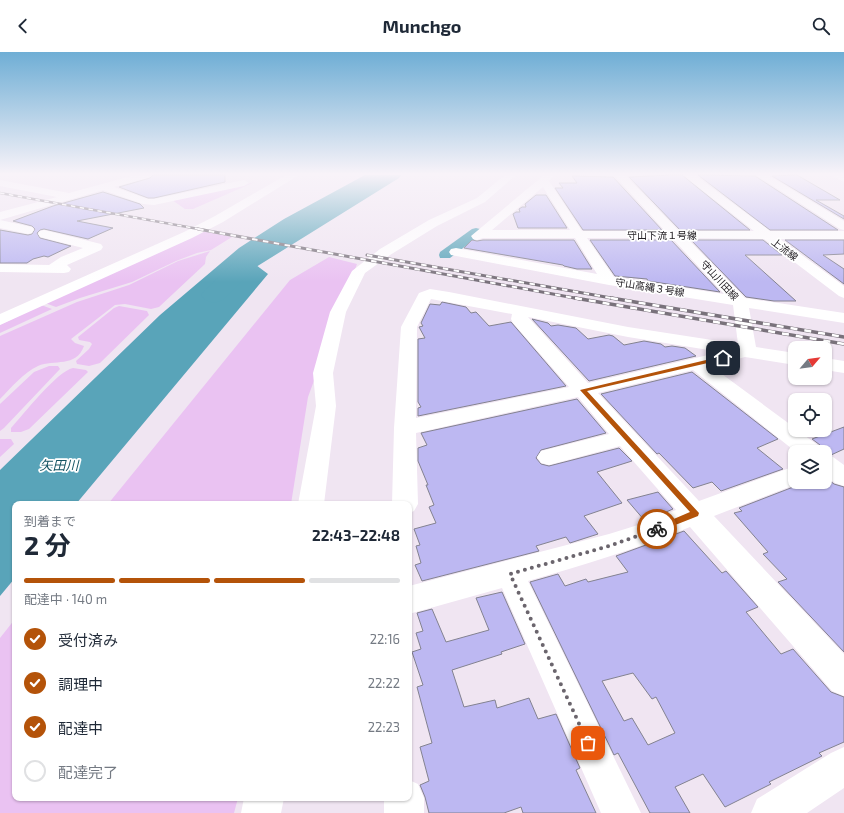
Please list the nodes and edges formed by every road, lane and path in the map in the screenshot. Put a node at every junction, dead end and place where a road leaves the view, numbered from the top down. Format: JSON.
{"nodes":[{"id":1,"x":17,"y":211,"type":"edge"},
{"id":2,"x":234,"y":211,"type":"edge"},
{"id":3,"x":459,"y":211,"type":"edge"},
{"id":4,"x":509,"y":211,"type":"edge"},
{"id":5,"x":565,"y":211,"type":"edge"},
{"id":6,"x":654,"y":211,"type":"edge"},
{"id":7,"x":735,"y":211,"type":"edge"},
{"id":8,"x":819,"y":211,"type":"edge"},
{"id":9,"x":0,"y":216,"type":"edge"},
{"id":10,"x":0,"y":224,"type":"edge"},
{"id":11,"x":844,"y":226,"type":"edge"},
{"id":12,"x":28,"y":230,"type":"dead end"},
{"id":13,"x":44,"y":234,"type":"dead end"},
{"id":14,"x":579,"y":235,"type":"junction"},
{"id":15,"x":678,"y":235,"type":"junction"},
{"id":16,"x":767,"y":235,"type":"junction"},
{"id":17,"x":844,"y":235,"type":"edge"},
{"id":18,"x":456,"y":252,"type":"dead end"},
{"id":19,"x":0,"y":268,"type":"edge"},
{"id":20,"x":45,"y":279,"type":"junction"},
{"id":21,"x":609,"y":281,"type":"junction"},
{"id":22,"x":844,"y":293,"type":"edge"},
{"id":23,"x":740,"y":302,"type":"junction"},
{"id":24,"x":521,"y":311,"type":"junction"},
{"id":25,"x":0,"y":315,"type":"edge"},
{"id":26,"x":844,"y":318,"type":"edge"},
{"id":27,"x":0,"y":320,"type":"edge"},
{"id":28,"x":748,"y":352,"type":"junction"},
{"id":29,"x":788,"y":358,"type":"edge"},
{"id":30,"x":697,"y":364,"type":"junction"},
{"id":31,"x":832,"y":365,"type":"edge"},
{"id":32,"x":844,"y":367,"type":"edge"},
{"id":33,"x":583,"y":390,"type":"junction"},
{"id":34,"x":405,"y":428,"type":"junction"},
{"id":35,"x":626,"y":437,"type":"junction"},
{"id":36,"x":801,"y":445,"type":"edge"},
{"id":37,"x":550,"y":457,"type":"dead end"},
{"id":38,"x":844,"y":457,"type":"edge"},
{"id":39,"x":832,"y":461,"type":"edge"},
{"id":40,"x":832,"y":468,"type":"edge"},
{"id":41,"x":788,"y":477,"type":"edge"},
{"id":42,"x":844,"y":477,"type":"edge"},
{"id":43,"x":311,"y":501,"type":"edge"},
{"id":44,"x":405,"y":501,"type":"edge"},
{"id":45,"x":695,"y":513,"type":"junction"},
{"id":46,"x":510,"y":574,"type":"junction"},
{"id":47,"x":412,"y":599,"type":"edge"},
{"id":48,"x":844,"y":679,"type":"edge"},
{"id":49,"x":844,"y":766,"type":"edge"},
{"id":50,"x":263,"y":801,"type":"edge"},
{"id":51,"x":404,"y":801,"type":"edge"},
{"id":52,"x":261,"y":813,"type":"edge"},
{"id":53,"x":404,"y":813,"type":"edge"},
{"id":54,"x":620,"y":813,"type":"edge"},
{"id":55,"x":771,"y":813,"type":"edge"}],
"edges":[{"from":1,"to":9,"type":"street"},
{"from":2,"to":27,"type":"street"},
{"from":3,"to":43,"type":"street"},
{"from":4,"to":14,"type":"street","name":"守山下流１号線"},
{"from":5,"to":14,"type":"street"},
{"from":6,"to":15,"type":"street","name":"守山川田線"},
{"from":7,"to":16,"type":"street","name":"上流線"},
{"from":8,"to":11,"type":"street"},
{"from":10,"to":12,"type":"street"},
{"from":13,"to":20,"type":"street"},
{"from":14,"to":15,"type":"street","name":"守山下流１号線"},
{"from":14,"to":21,"type":"street"},
{"from":15,"to":16,"type":"street","name":"守山下流１号線"},
{"from":15,"to":23,"type":"street","name":"守山川田線"},
{"from":16,"to":17,"type":"street","name":"守山下流１号線"},
{"from":16,"to":22,"type":"street","name":"上流線"},
{"from":18,"to":21,"type":"street","name":"守山高縄３号線"},
{"from":19,"to":20,"type":"street"},
{"from":20,"to":25,"type":"street"},
{"from":21,"to":23,"type":"street","name":"守山高縄３号線"},
{"from":23,"to":26,"type":"street","name":"守山高縄３号線"},
{"from":23,"to":28,"type":"street","name":"守山川田線"},
{"from":24,"to":28,"type":"street"},
{"from":24,"to":33,"type":"street"},
{"from":24,"to":34,"type":"street"},
{"from":28,"to":29,"type":"street"},
{"from":28,"to":30,"type":"street"},
{"from":30,"to":33,"type":"street"},
{"from":30,"to":36,"type":"street"},
{"from":31,"to":32,"type":"street"},
{"from":33,"to":34,"type":"street"},
{"from":33,"to":35,"type":"street"},
{"from":34,"to":44,"type":"street"},
{"from":35,"to":37,"type":"street"},
{"from":35,"to":45,"type":"street"},
{"from":38,"to":39,"type":"street"},
{"from":40,"to":42,"type":"street"},
{"from":41,"to":45,"type":"street"},
{"from":45,"to":46,"type":"street"},
{"from":45,"to":48,"type":"street"},
{"from":46,"to":47,"type":"street"},
{"from":46,"to":54,"type":"street"},
{"from":49,"to":55,"type":"street"},
{"from":50,"to":52,"type":"street"},
{"from":51,"to":53,"type":"street"}]}
